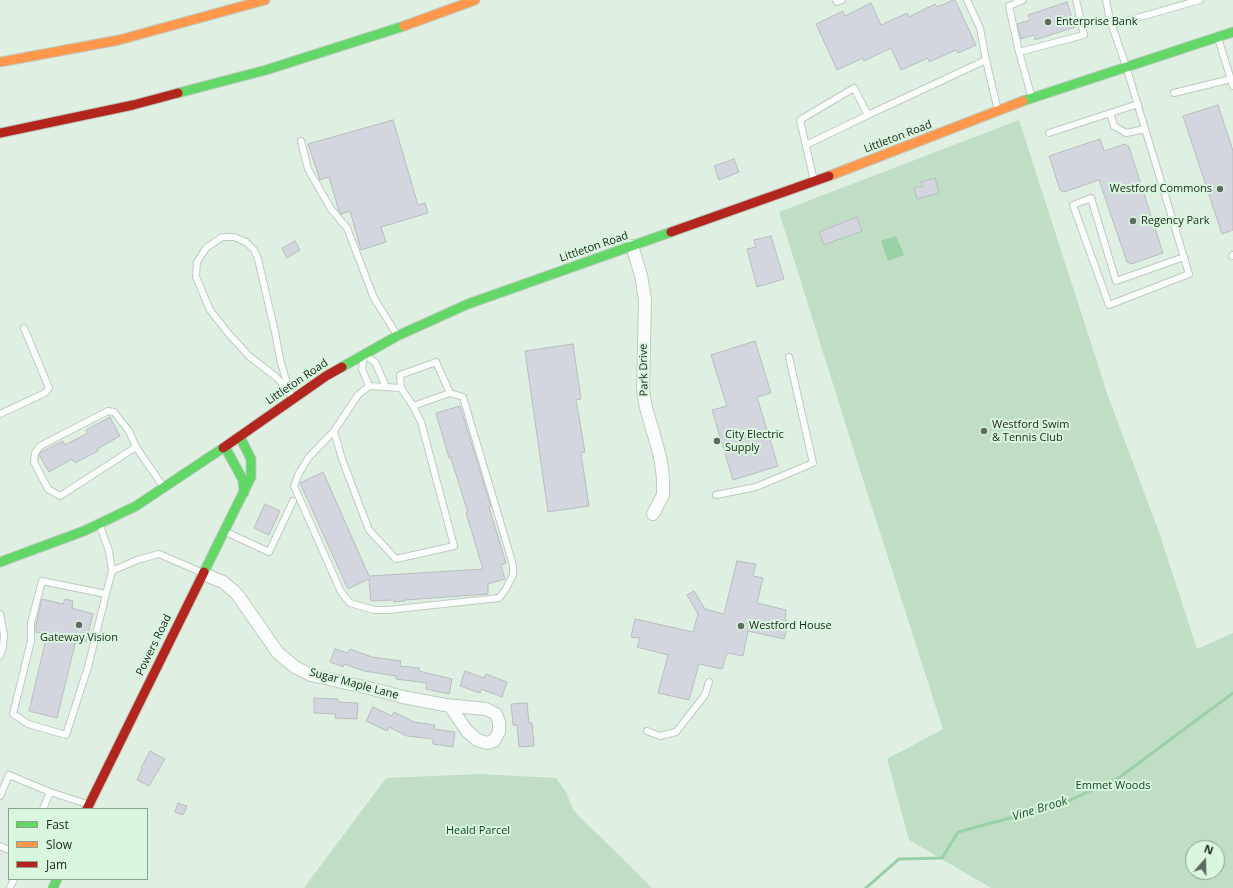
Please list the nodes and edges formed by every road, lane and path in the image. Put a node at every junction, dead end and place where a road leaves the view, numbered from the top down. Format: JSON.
{"nodes":[{"id":1,"x":265,"y":0,"type":"edge"},
{"id":2,"x":475,"y":0,"type":"edge"},
{"id":3,"x":836,"y":0,"type":"edge"},
{"id":4,"x":842,"y":0,"type":"edge"},
{"id":5,"x":967,"y":0,"type":"edge"},
{"id":6,"x":1023,"y":0,"type":"edge"},
{"id":7,"x":1076,"y":0,"type":"edge"},
{"id":8,"x":1106,"y":0,"type":"edge"},
{"id":9,"x":1200,"y":0,"type":"edge"},
{"id":10,"x":1112,"y":25,"type":"junction"},
{"id":11,"x":1233,"y":32,"type":"edge"},
{"id":12,"x":1218,"y":37,"type":"junction"},
{"id":13,"x":1019,"y":52,"type":"junction"},
{"id":14,"x":986,"y":60,"type":"junction"},
{"id":15,"x":0,"y":62,"type":"edge"},
{"id":16,"x":1126,"y":66,"type":"junction"},
{"id":17,"x":1232,"y":82,"type":"edge"},
{"id":18,"x":1174,"y":93,"type":"dead end"},
{"id":19,"x":1032,"y":97,"type":"junction"},
{"id":20,"x":1138,"y":104,"type":"junction"},
{"id":21,"x":998,"y":111,"type":"junction"},
{"id":22,"x":1110,"y":113,"type":"junction"},
{"id":23,"x":868,"y":115,"type":"junction"},
{"id":24,"x":1145,"y":129,"type":"junction"},
{"id":25,"x":0,"y":133,"type":"edge"},
{"id":26,"x":1049,"y":133,"type":"dead end"},
{"id":27,"x":301,"y":141,"type":"dead end"},
{"id":28,"x":806,"y":145,"type":"junction"},
{"id":29,"x":814,"y":182,"type":"junction"},
{"id":30,"x":632,"y":246,"type":"junction"},
{"id":31,"x":1184,"y":257,"type":"junction"},
{"id":32,"x":24,"y":328,"type":"dead end"},
{"id":33,"x":398,"y":336,"type":"junction"},
{"id":34,"x":364,"y":354,"type":"junction"},
{"id":35,"x":789,"y":357,"type":"dead end"},
{"id":36,"x":369,"y":386,"type":"junction"},
{"id":37,"x":386,"y":387,"type":"junction"},
{"id":38,"x":402,"y":388,"type":"junction"},
{"id":39,"x":450,"y":393,"type":"junction"},
{"id":40,"x":290,"y":395,"type":"junction"},
{"id":41,"x":413,"y":406,"type":"junction"},
{"id":42,"x":0,"y":414,"type":"edge"},
{"id":43,"x":334,"y":431,"type":"junction"},
{"id":44,"x":240,"y":437,"type":"junction"},
{"id":45,"x":136,"y":447,"type":"junction"},
{"id":46,"x":225,"y":447,"type":"junction"},
{"id":47,"x":164,"y":488,"type":"junction"},
{"id":48,"x":244,"y":493,"type":"junction"},
{"id":49,"x":716,"y":495,"type":"dead end"},
{"id":50,"x":293,"y":501,"type":"dead end"},
{"id":51,"x":653,"y":514,"type":"dead end"},
{"id":52,"x":99,"y":524,"type":"junction"},
{"id":53,"x":225,"y":531,"type":"junction"},
{"id":54,"x":0,"y":562,"type":"edge"},
{"id":55,"x":112,"y":571,"type":"junction"},
{"id":56,"x":204,"y":574,"type":"junction"},
{"id":57,"x":106,"y":594,"type":"junction"},
{"id":58,"x":0,"y":614,"type":"edge"},
{"id":59,"x":0,"y":656,"type":"edge"},
{"id":60,"x":709,"y":682,"type":"dead end"},
{"id":61,"x":450,"y":706,"type":"dead end"},
{"id":62,"x":647,"y":731,"type":"dead end"},
{"id":63,"x":50,"y":792,"type":"junction"},
{"id":64,"x":0,"y":796,"type":"edge"},
{"id":65,"x":88,"y":807,"type":"edge"},
{"id":66,"x":43,"y":808,"type":"edge"}],
"edges":[{"from":1,"to":15,"type":"main road"},
{"from":2,"to":25,"type":"main road"},
{"from":3,"to":4,"type":"lane"},
{"from":5,"to":14,"type":"lane"},
{"from":6,"to":13,"type":"lane"},
{"from":7,"to":13,"type":"lane"},
{"from":8,"to":10,"type":"lane"},
{"from":9,"to":10,"type":"lane"},
{"from":10,"to":16,"type":"lane"},
{"from":11,"to":12,"type":"main road","name":"Littleton Road"},
{"from":12,"to":16,"type":"main road","name":"Littleton Road"},
{"from":12,"to":17,"type":"lane"},
{"from":13,"to":19,"type":"lane"},
{"from":14,"to":21,"type":"lane"},
{"from":14,"to":23,"type":"lane"},
{"from":16,"to":19,"type":"main road","name":"Littleton Road"},
{"from":16,"to":20,"type":"lane"},
{"from":17,"to":18,"type":"lane"},
{"from":19,"to":21,"type":"main road","name":"Littleton Road"},
{"from":20,"to":22,"type":"lane"},
{"from":20,"to":24,"type":"lane"},
{"from":21,"to":29,"type":"main road","name":"Littleton Road"},
{"from":22,"to":24,"type":"lane"},
{"from":22,"to":26,"type":"lane"},
{"from":23,"to":28,"type":"lane"},
{"from":23,"to":28,"type":"lane"},
{"from":24,"to":31,"type":"lane"},
{"from":27,"to":33,"type":"lane"},
{"from":28,"to":29,"type":"lane"},
{"from":29,"to":30,"type":"main road","name":"Littleton Road"},
{"from":30,"to":33,"type":"main road","name":"Littleton Road"},
{"from":30,"to":51,"type":"street","name":"Park Drive"},
{"from":31,"to":31,"type":"lane"},
{"from":32,"to":42,"type":"lane"},
{"from":33,"to":34,"type":"main road","name":"Littleton Road"},
{"from":34,"to":36,"type":"lane"},
{"from":34,"to":37,"type":"lane"},
{"from":34,"to":40,"type":"main road","name":"Littleton Road"},
{"from":35,"to":49,"type":"lane"},
{"from":36,"to":37,"type":"lane"},
{"from":36,"to":43,"type":"lane"},
{"from":37,"to":38,"type":"lane"},
{"from":38,"to":39,"type":"lane"},
{"from":38,"to":41,"type":"lane"},
{"from":39,"to":41,"type":"lane"},
{"from":39,"to":43,"type":"lane"},
{"from":40,"to":40,"type":"lane"},
{"from":40,"to":44,"type":"main road","name":"Littleton Road"},
{"from":41,"to":43,"type":"lane"},
{"from":44,"to":46,"type":"main road","name":"Littleton Road"},
{"from":44,"to":48,"type":"main road","name":"Powers Road"},
{"from":45,"to":45,"type":"lane"},
{"from":45,"to":47,"type":"lane"},
{"from":46,"to":47,"type":"main road","name":"Littleton Road"},
{"from":46,"to":48,"type":"main road"},
{"from":47,"to":52,"type":"main road","name":"Littleton Road"},
{"from":48,"to":53,"type":"main road","name":"Powers Road"},
{"from":50,"to":53,"type":"lane"},
{"from":52,"to":54,"type":"main road","name":"Littleton Road"},
{"from":52,"to":55,"type":"lane"},
{"from":53,"to":56,"type":"main road","name":"Powers Road"},
{"from":55,"to":56,"type":"lane"},
{"from":55,"to":57,"type":"lane"},
{"from":56,"to":61,"type":"street","name":"Sugar Maple Lane"},
{"from":56,"to":65,"type":"main road","name":"Powers Road"},
{"from":57,"to":57,"type":"lane"},
{"from":58,"to":59,"type":"lane"},
{"from":60,"to":62,"type":"lane"},
{"from":63,"to":64,"type":"lane"},
{"from":63,"to":65,"type":"lane"},
{"from":63,"to":66,"type":"lane"}]}
